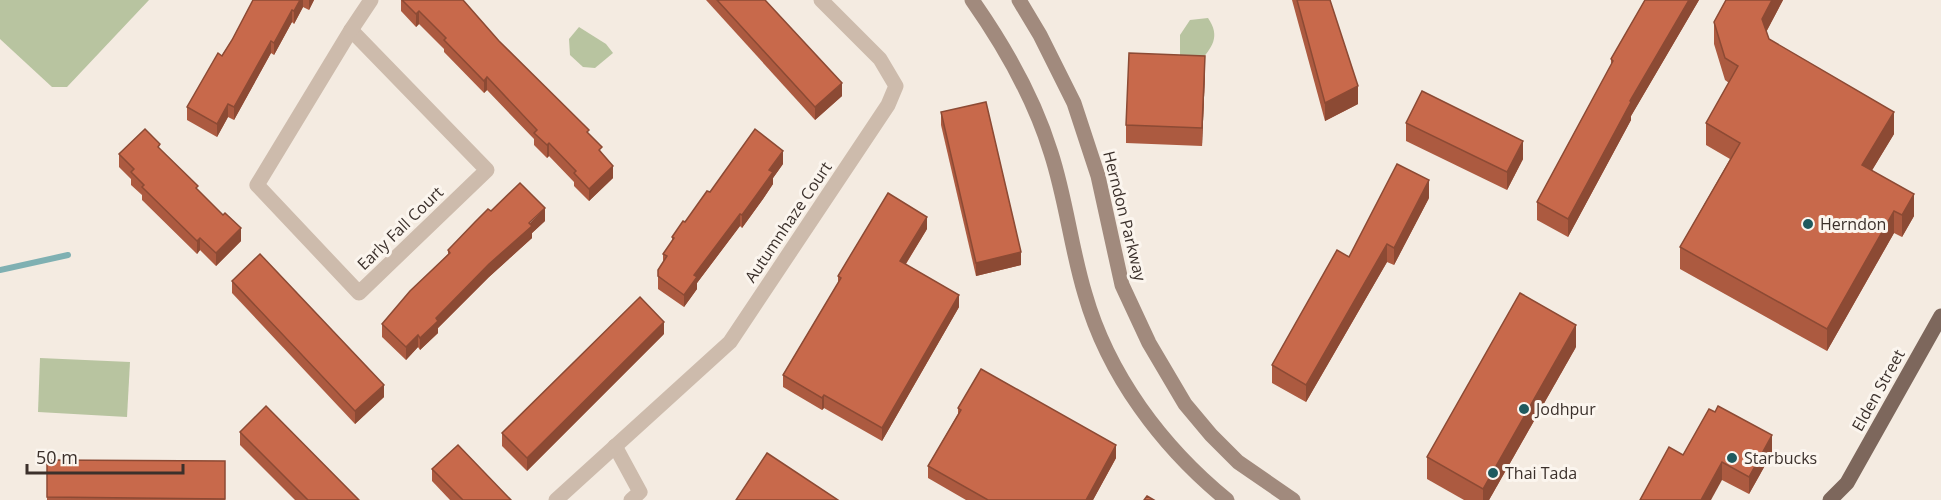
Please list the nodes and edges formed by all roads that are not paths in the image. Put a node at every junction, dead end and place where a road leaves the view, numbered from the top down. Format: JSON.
{"nodes":[{"id":1,"x":371,"y":0,"type":"edge"},
{"id":2,"x":821,"y":0,"type":"edge"},
{"id":3,"x":972,"y":0,"type":"edge"},
{"id":4,"x":1019,"y":0,"type":"edge"},
{"id":5,"x":351,"y":30,"type":"junction"},
{"id":6,"x":1941,"y":315,"type":"edge"},
{"id":7,"x":615,"y":446,"type":"junction"},
{"id":8,"x":1847,"y":483,"type":"junction"},
{"id":9,"x":556,"y":500,"type":"edge"},
{"id":10,"x":631,"y":500,"type":"edge"},
{"id":11,"x":1227,"y":500,"type":"edge"},
{"id":12,"x":1293,"y":500,"type":"edge"},
{"id":13,"x":1830,"y":500,"type":"edge"},
{"id":14,"x":1845,"y":500,"type":"edge"}],
"edges":[{"from":1,"to":5,"type":"street","name":"Early Fall Court"},
{"from":2,"to":7,"type":"street","name":"Autumnhaze Court"},
{"from":3,"to":11,"type":"main road"},
{"from":4,"to":12,"type":"main road","name":"Herndon Parkway"},
{"from":5,"to":5,"type":"street","name":"Early Fall Court"},
{"from":6,"to":8,"type":"main road","name":"Elden Street"},
{"from":7,"to":9,"type":"street","name":"Autumnhaze Court"},
{"from":7,"to":10,"type":"street"},
{"from":8,"to":13,"type":"main road","name":"Elden Street"},
{"from":8,"to":14,"type":"main road","name":"Elden Street"}]}
